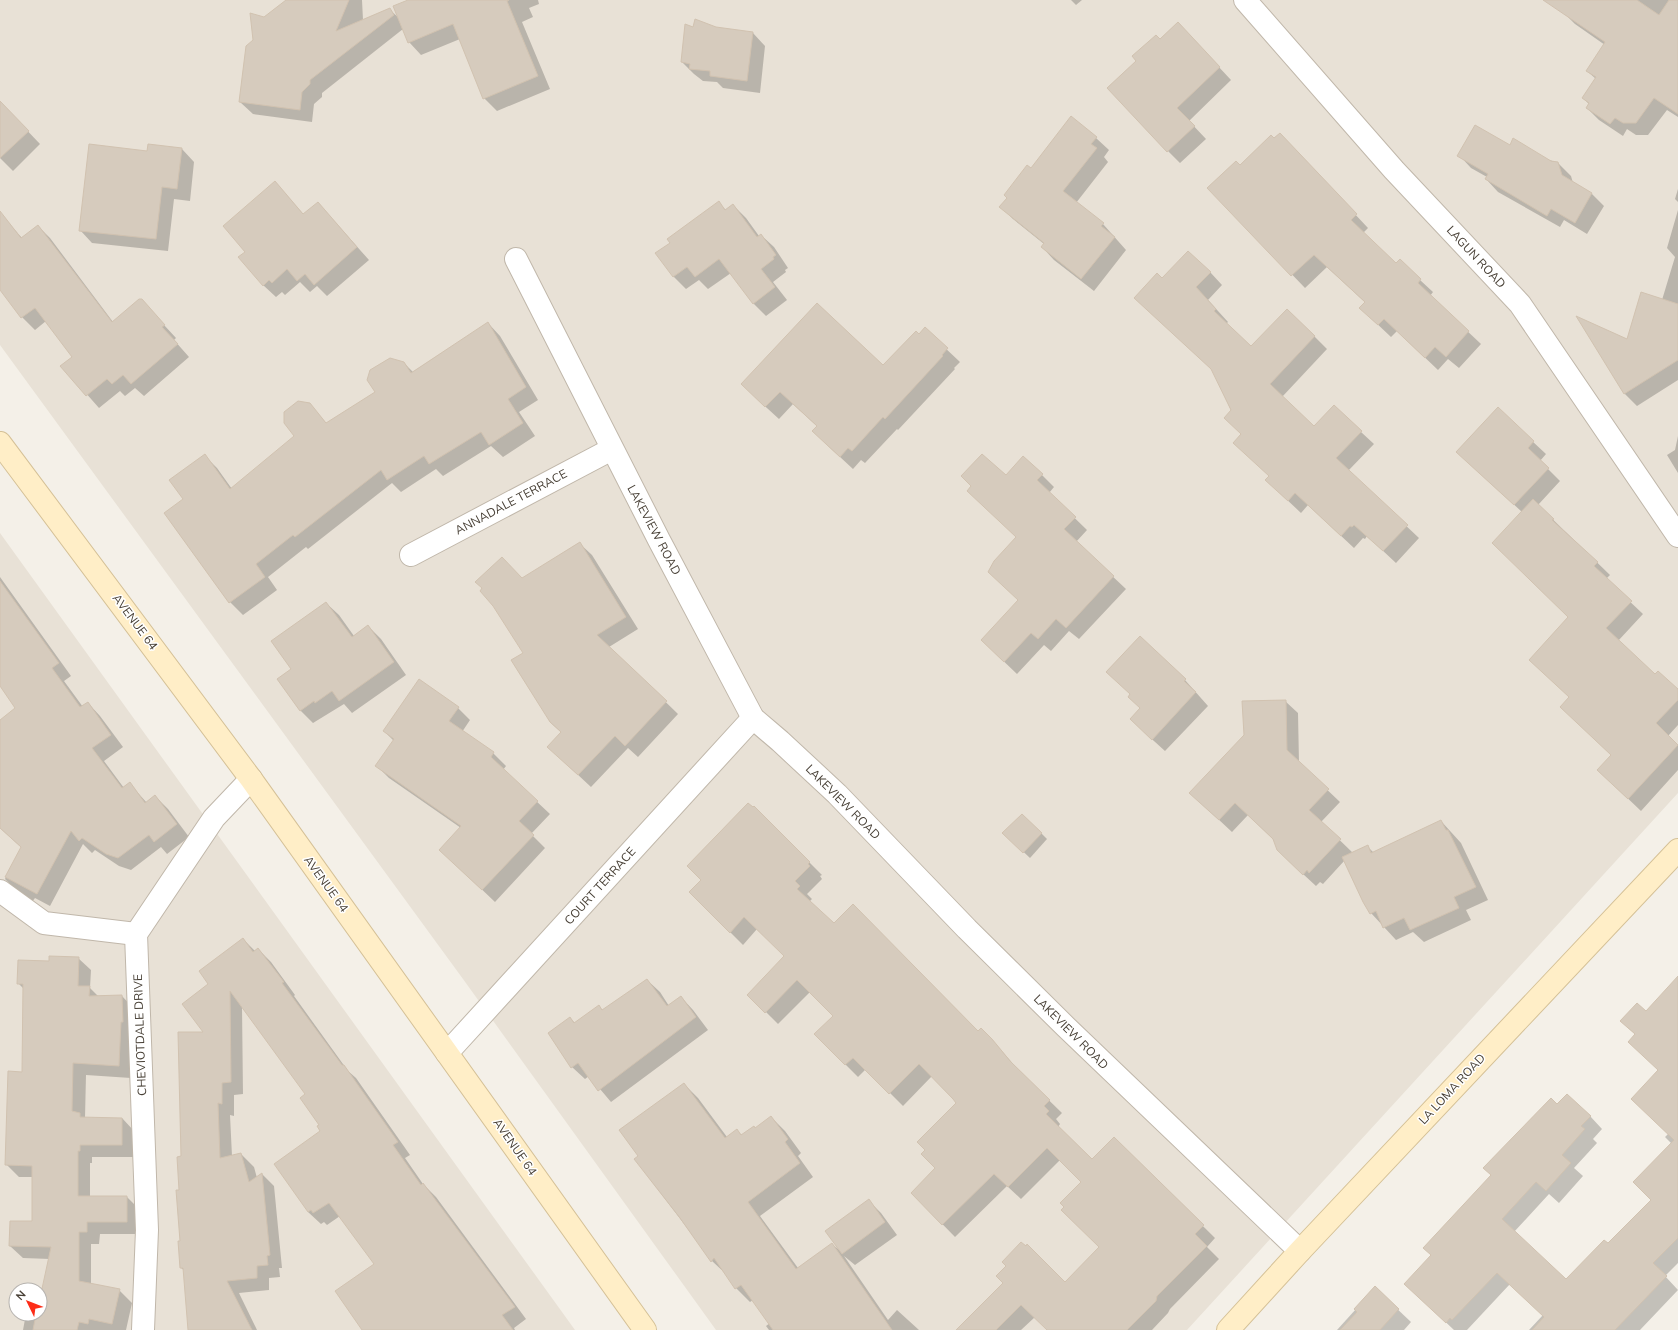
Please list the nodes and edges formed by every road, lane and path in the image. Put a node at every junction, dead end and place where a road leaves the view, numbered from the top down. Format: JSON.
{"nodes":[{"id":1,"x":1245,"y":0,"type":"edge"},
{"id":2,"x":516,"y":259,"type":"dead end"},
{"id":3,"x":0,"y":442,"type":"edge"},
{"id":4,"x":612,"y":449,"type":"junction"},
{"id":5,"x":1678,"y":536,"type":"edge"},
{"id":6,"x":411,"y":555,"type":"dead end"},
{"id":7,"x":753,"y":718,"type":"junction"},
{"id":8,"x":251,"y":779,"type":"junction"},
{"id":9,"x":1678,"y":850,"type":"edge"},
{"id":10,"x":0,"y":891,"type":"edge"},
{"id":11,"x":136,"y":934,"type":"junction"},
{"id":12,"x":447,"y":1053,"type":"junction"},
{"id":13,"x":1300,"y":1251,"type":"junction"},
{"id":14,"x":142,"y":1330,"type":"edge"},
{"id":15,"x":645,"y":1330,"type":"edge"},
{"id":16,"x":1228,"y":1330,"type":"edge"}],
"edges":[{"from":1,"to":5,"type":"street","name":"LAGUN ROAD"},
{"from":2,"to":4,"type":"street","name":"LAKEVIEW ROAD"},
{"from":3,"to":8,"type":"street","name":"AVENUE 64"},
{"from":4,"to":6,"type":"street","name":"ANNADALE TERRACE"},
{"from":4,"to":7,"type":"street","name":"LAKEVIEW ROAD"},
{"from":7,"to":12,"type":"street","name":"COURT TERRACE"},
{"from":7,"to":13,"type":"street","name":"LAKEVIEW ROAD"},
{"from":8,"to":11,"type":"street"},
{"from":8,"to":12,"type":"street","name":"AVENUE 64"},
{"from":9,"to":13,"type":"street","name":"LA LOMA ROAD"},
{"from":10,"to":11,"type":"street"},
{"from":11,"to":14,"type":"street","name":"CHEVIOTDALE DRIVE"},
{"from":12,"to":15,"type":"street","name":"AVENUE 64"},
{"from":13,"to":16,"type":"street","name":"LA LOMA ROAD"}]}
